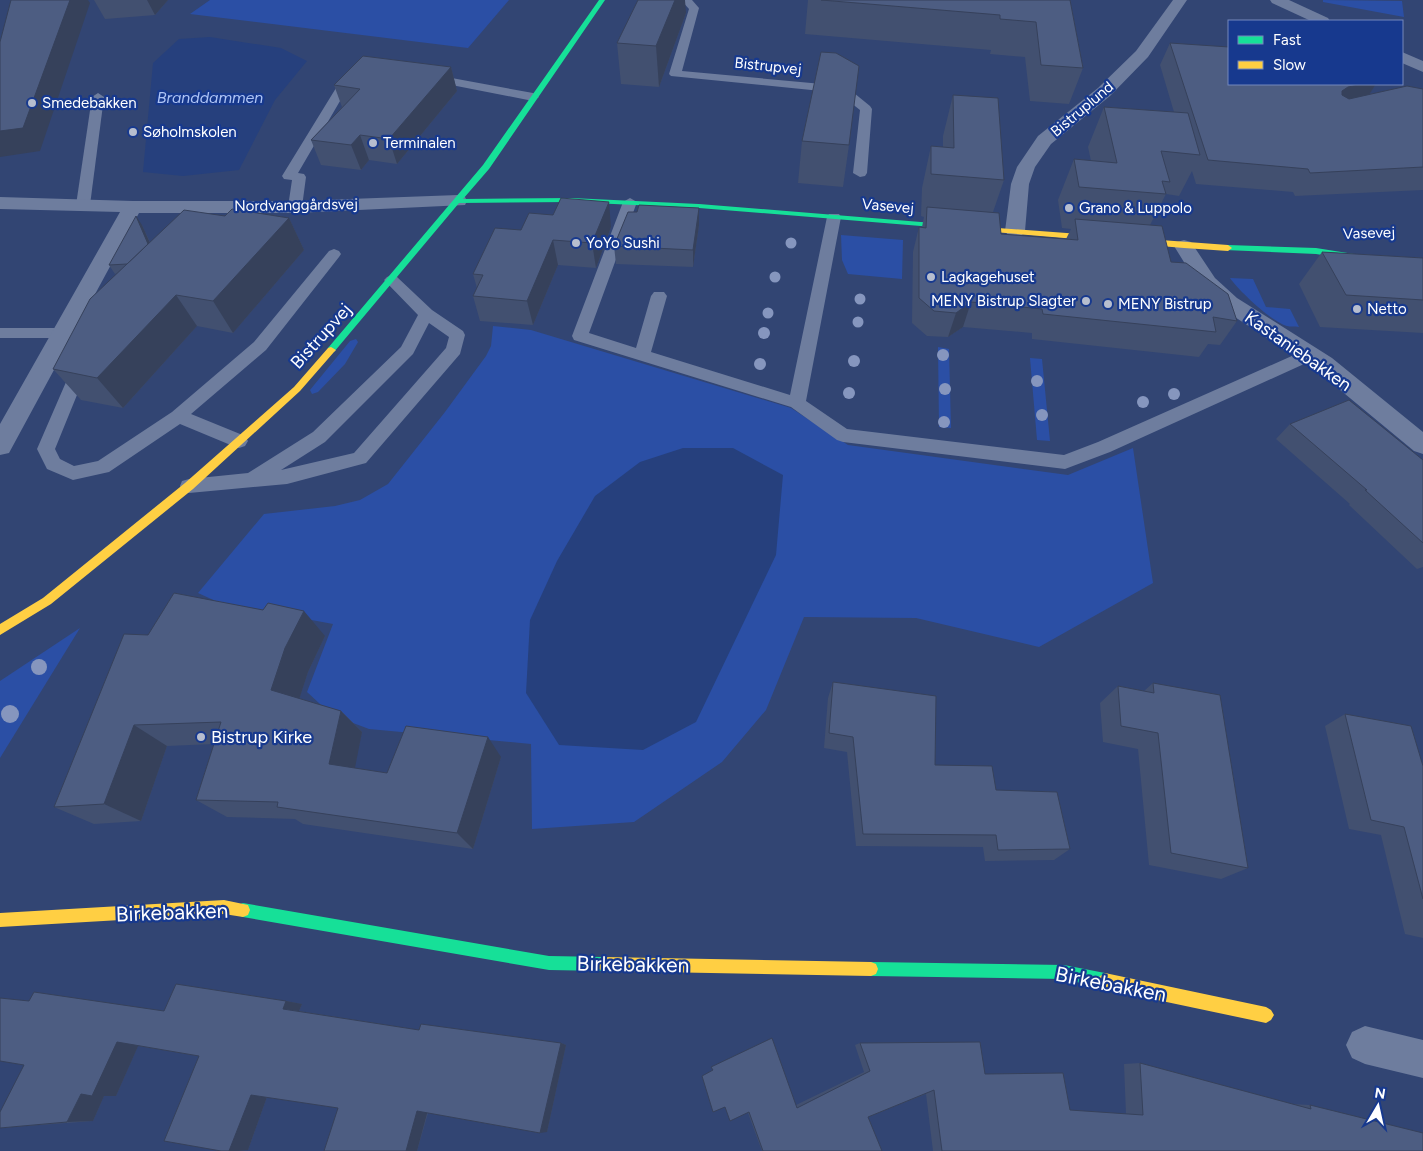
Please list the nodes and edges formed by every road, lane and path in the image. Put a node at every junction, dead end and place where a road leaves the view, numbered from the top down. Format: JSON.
{"nodes":[{"id":1,"x":602,"y":0,"type":"edge"},
{"id":2,"x":686,"y":0,"type":"edge"},
{"id":3,"x":1180,"y":0,"type":"edge"},
{"id":4,"x":1277,"y":0,"type":"edge"},
{"id":5,"x":1321,"y":20,"type":"edge"},
{"id":6,"x":1403,"y":57,"type":"edge"},
{"id":7,"x":1423,"y":67,"type":"edge"},
{"id":8,"x":371,"y":73,"type":"edge"},
{"id":9,"x":419,"y":76,"type":"edge"},
{"id":10,"x":98,"y":97,"type":"dead end"},
{"id":11,"x":533,"y":97,"type":"junction"},
{"id":12,"x":860,"y":173,"type":"dead end"},
{"id":13,"x":458,"y":201,"type":"junction"},
{"id":14,"x":630,"y":202,"type":"junction"},
{"id":15,"x":0,"y":203,"type":"edge"},
{"id":16,"x":83,"y":205,"type":"junction"},
{"id":17,"x":133,"y":207,"type":"junction"},
{"id":18,"x":295,"y":207,"type":"junction"},
{"id":19,"x":834,"y":217,"type":"junction"},
{"id":20,"x":1015,"y":231,"type":"junction"},
{"id":21,"x":1184,"y":246,"type":"junction"},
{"id":22,"x":1363,"y":247,"type":"dead end"},
{"id":23,"x":1316,"y":251,"type":"junction"},
{"id":24,"x":334,"y":254,"type":"dead end"},
{"id":25,"x":1423,"y":263,"type":"edge"},
{"id":26,"x":392,"y":280,"type":"junction"},
{"id":27,"x":659,"y":296,"type":"dead end"},
{"id":28,"x":426,"y":314,"type":"junction"},
{"id":29,"x":0,"y":333,"type":"edge"},
{"id":30,"x":63,"y":333,"type":"junction"},
{"id":31,"x":88,"y":348,"type":"edge"},
{"id":32,"x":642,"y":355,"type":"junction"},
{"id":33,"x":1309,"y":355,"type":"junction"},
{"id":34,"x":797,"y":403,"type":"junction"},
{"id":35,"x":178,"y":416,"type":"junction"},
{"id":36,"x":239,"y":441,"type":"junction"},
{"id":37,"x":0,"y":446,"type":"edge"},
{"id":38,"x":1423,"y":446,"type":"edge"},
{"id":39,"x":251,"y":481,"type":"junction"},
{"id":40,"x":188,"y":486,"type":"junction"},
{"id":41,"x":0,"y":630,"type":"edge"},
{"id":42,"x":0,"y":920,"type":"edge"},
{"id":43,"x":1266,"y":1015,"type":"dead end"},
{"id":44,"x":1365,"y":1045,"type":"dead end"},
{"id":45,"x":1423,"y":1059,"type":"edge"}],
"edges":[{"from":1,"to":11,"type":"street","name":"Bistrupvej"},
{"from":2,"to":12,"type":"lane","name":"Bistrupvej"},
{"from":3,"to":20,"type":"street","name":"Bistruplund"},
{"from":4,"to":5,"type":"street"},
{"from":6,"to":7,"type":"street"},
{"from":8,"to":18,"type":"lane"},
{"from":9,"to":11,"type":"lane"},
{"from":10,"to":16,"type":"lane"},
{"from":11,"to":13,"type":"street","name":"Bistrupvej"},
{"from":13,"to":14,"type":"street","name":"Vasevej"},
{"from":13,"to":18,"type":"street","name":"Nordvanggårdsvej"},
{"from":13,"to":26,"type":"street","name":"Bistrupvej"},
{"from":14,"to":19,"type":"street","name":"Vasevej"},
{"from":14,"to":32,"type":"lane"},
{"from":15,"to":16,"type":"street","name":"Nordvanggårdsvej"},
{"from":16,"to":17,"type":"street","name":"Nordvanggårdsvej"},
{"from":17,"to":18,"type":"street","name":"Nordvanggårdsvej"},
{"from":17,"to":30,"type":"street"},
{"from":19,"to":20,"type":"street","name":"Vasevej"},
{"from":19,"to":34,"type":"lane"},
{"from":20,"to":21,"type":"street","name":"Vasevej"},
{"from":21,"to":23,"type":"street","name":"Vasevej"},
{"from":21,"to":33,"type":"street","name":"Kastaniebakken"},
{"from":22,"to":23,"type":"street","name":"Vasevej"},
{"from":23,"to":25,"type":"street","name":"Vasevej"},
{"from":24,"to":35,"type":"lane"},
{"from":26,"to":28,"type":"lane"},
{"from":26,"to":36,"type":"street","name":"Bistrupvej"},
{"from":27,"to":32,"type":"lane"},
{"from":28,"to":39,"type":"lane"},
{"from":28,"to":39,"type":"lane"},
{"from":29,"to":30,"type":"lane"},
{"from":30,"to":37,"type":"street"},
{"from":31,"to":35,"type":"lane"},
{"from":32,"to":34,"type":"lane"},
{"from":33,"to":34,"type":"lane"},
{"from":33,"to":38,"type":"street","name":"Kastaniebakken"},
{"from":35,"to":36,"type":"lane"},
{"from":36,"to":40,"type":"street","name":"Bistrupvej"},
{"from":39,"to":40,"type":"lane"},
{"from":40,"to":41,"type":"street","name":"Bistrupvej"},
{"from":42,"to":43,"type":"street","name":"Birkebakken"},
{"from":44,"to":45,"type":"street"}]}
